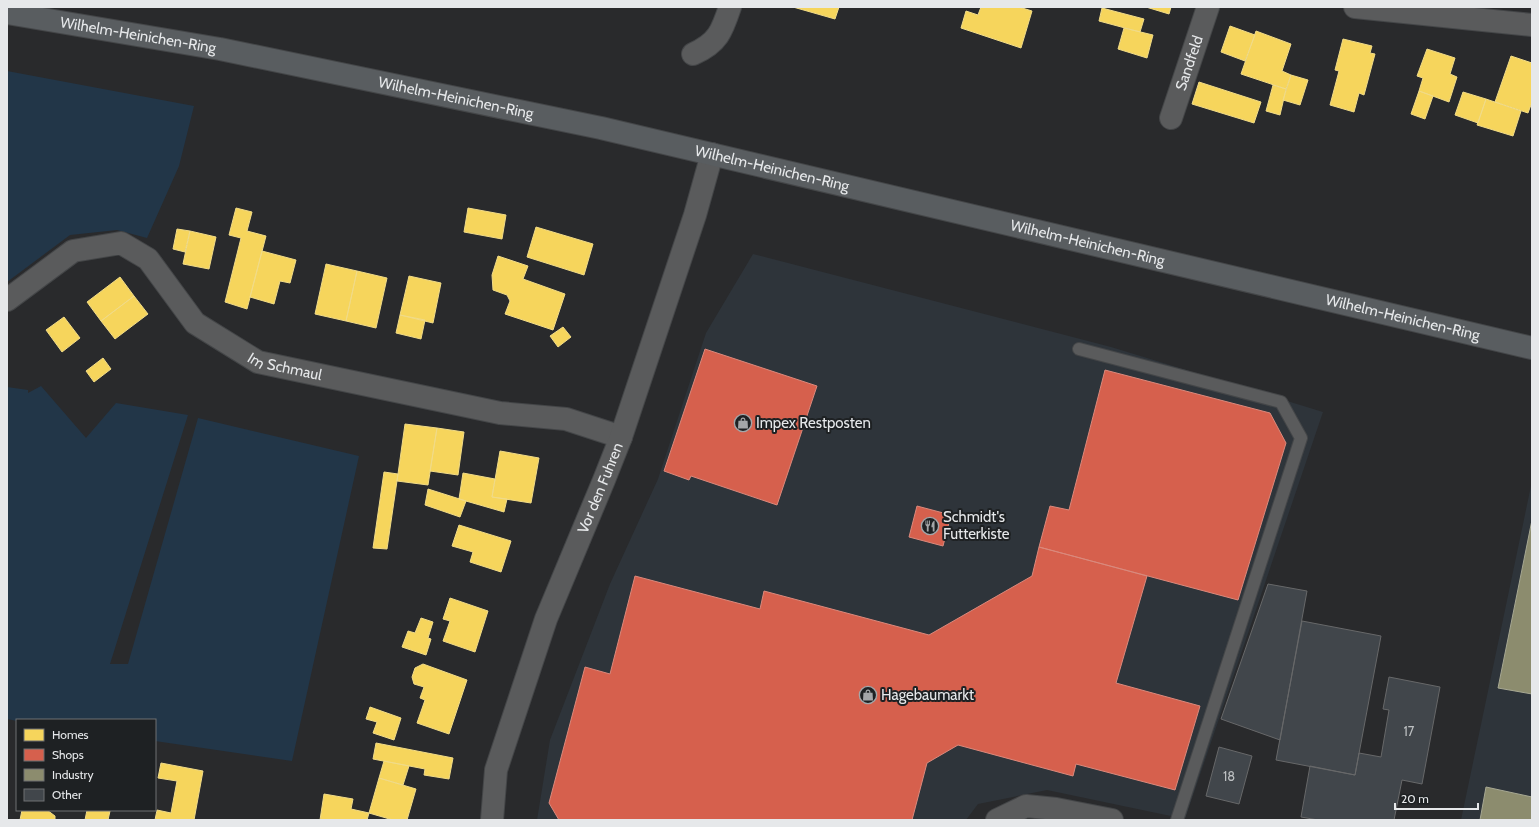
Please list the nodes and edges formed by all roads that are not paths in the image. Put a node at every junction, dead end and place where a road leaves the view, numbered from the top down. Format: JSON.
{"nodes":[{"id":1,"x":730,"y":7,"type":"edge"},
{"id":2,"x":1208,"y":7,"type":"edge"},
{"id":3,"x":1355,"y":7,"type":"edge"},
{"id":4,"x":7,"y":13,"type":"edge"},
{"id":5,"x":1532,"y":25,"type":"edge"},
{"id":6,"x":694,"y":54,"type":"dead end"},
{"id":7,"x":1171,"y":118,"type":"dead end"},
{"id":8,"x":712,"y":154,"type":"junction"},
{"id":9,"x":7,"y":300,"type":"edge"},
{"id":10,"x":1532,"y":348,"type":"edge"},
{"id":11,"x":1079,"y":349,"type":"dead end"},
{"id":12,"x":620,"y":437,"type":"junction"},
{"id":13,"x":492,"y":820,"type":"edge"},
{"id":14,"x":997,"y":820,"type":"edge"},
{"id":15,"x":1112,"y":820,"type":"edge"},
{"id":16,"x":1177,"y":820,"type":"edge"}],
"edges":[{"from":1,"to":6,"type":"street"},
{"from":2,"to":7,"type":"street","name":"Sandfeld"},
{"from":3,"to":5,"type":"street"},
{"from":4,"to":8,"type":"main road","name":"Wilhelm-Heinichen-Ring"},
{"from":8,"to":10,"type":"main road","name":"Wilhelm-Heinichen-Ring"},
{"from":8,"to":12,"type":"street","name":"Vor den Fuhren"},
{"from":9,"to":12,"type":"street","name":"Im Schmaul"},
{"from":11,"to":16,"type":"lane"},
{"from":12,"to":13,"type":"street","name":"Vor den Fuhren"},
{"from":14,"to":15,"type":"street"}]}
